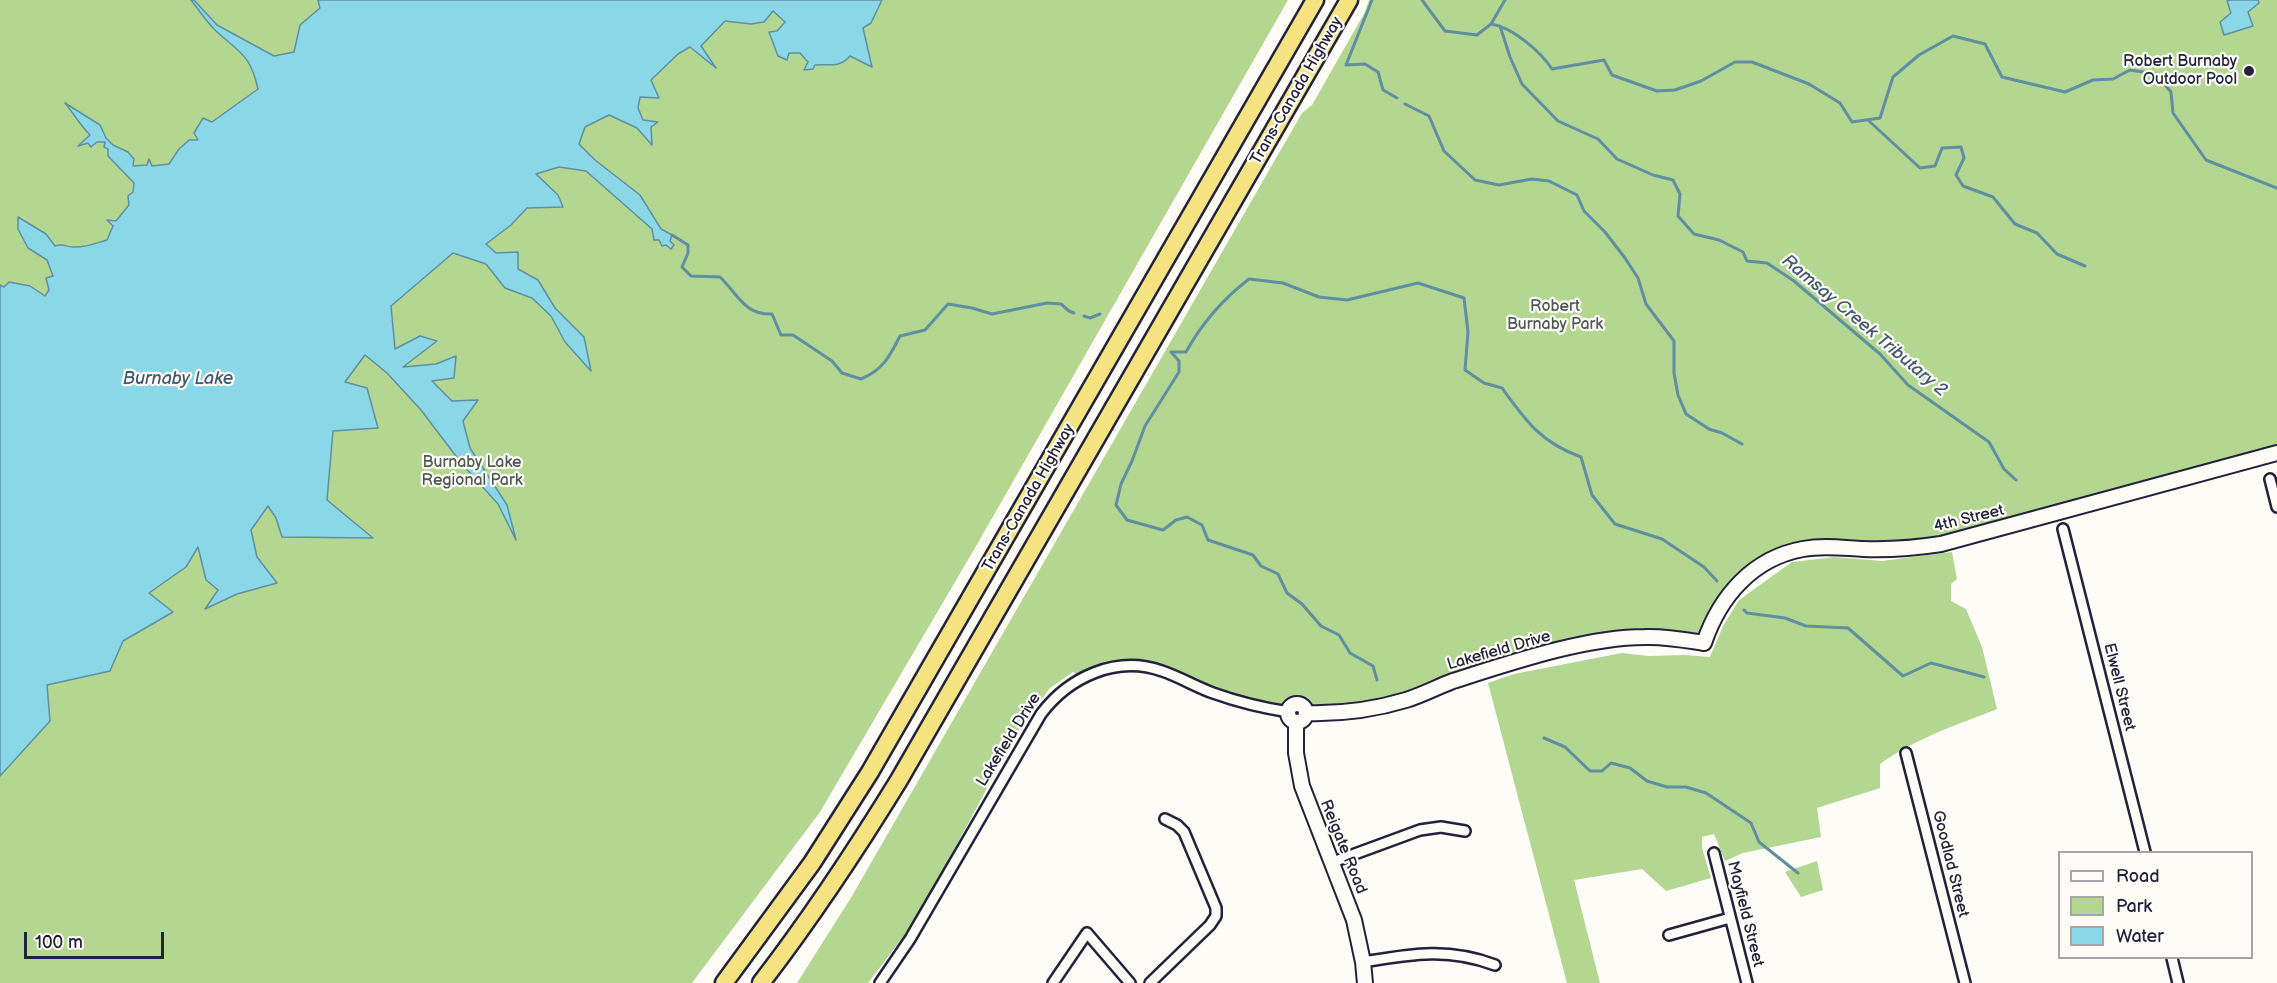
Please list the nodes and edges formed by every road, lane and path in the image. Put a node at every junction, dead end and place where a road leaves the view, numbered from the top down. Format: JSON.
{"nodes":[{"id":1,"x":1315,"y":0,"type":"edge"},
{"id":2,"x":1349,"y":0,"type":"edge"},
{"id":3,"x":2277,"y":453,"type":"edge"},
{"id":4,"x":2270,"y":479,"type":"dead end"},
{"id":5,"x":2277,"y":507,"type":"edge"},
{"id":6,"x":2063,"y":529,"type":"dead end"},
{"id":7,"x":1704,"y":643,"type":"joint"},
{"id":8,"x":1297,"y":716,"type":"junction"},
{"id":9,"x":1906,"y":753,"type":"dead end"},
{"id":10,"x":1165,"y":819,"type":"dead end"},
{"id":11,"x":1465,"y":831,"type":"dead end"},
{"id":12,"x":2145,"y":851,"type":"edge"},
{"id":13,"x":1714,"y":853,"type":"dead end"},
{"id":14,"x":1333,"y":862,"type":"junction"},
{"id":15,"x":1730,"y":918,"type":"junction"},
{"id":16,"x":1668,"y":935,"type":"dead end"},
{"id":17,"x":2172,"y":959,"type":"edge"},
{"id":18,"x":1363,"y":962,"type":"junction"},
{"id":19,"x":1495,"y":965,"type":"dead end"},
{"id":20,"x":724,"y":983,"type":"edge"},
{"id":21,"x":761,"y":983,"type":"edge"},
{"id":22,"x":880,"y":983,"type":"edge"},
{"id":23,"x":1053,"y":983,"type":"edge"},
{"id":24,"x":1130,"y":983,"type":"edge"},
{"id":25,"x":1150,"y":983,"type":"edge"},
{"id":26,"x":1365,"y":983,"type":"edge"},
{"id":27,"x":1747,"y":983,"type":"edge"},
{"id":28,"x":1965,"y":983,"type":"edge"},
{"id":29,"x":2178,"y":983,"type":"edge"}],
"edges":[{"from":1,"to":20,"type":"highway","name":"Trans-Canada Highway"},
{"from":2,"to":21,"type":"highway","name":"Trans-Canada Highway"},
{"from":3,"to":7,"type":"street","name":"4th Street"},
{"from":4,"to":5,"type":"street"},
{"from":6,"to":12,"type":"street","name":"Elwell Street"},
{"from":7,"to":8,"type":"street","name":"Lakefield Drive"},
{"from":8,"to":14,"type":"street","name":"Reigate Road"},
{"from":8,"to":22,"type":"street","name":"Lakefield Drive"},
{"from":9,"to":28,"type":"street","name":"Goodlad Street"},
{"from":10,"to":25,"type":"street"},
{"from":11,"to":14,"type":"street"},
{"from":13,"to":15,"type":"street","name":"Mayfield Street"},
{"from":14,"to":18,"type":"street","name":"Reigate Road"},
{"from":15,"to":16,"type":"street"},
{"from":15,"to":27,"type":"street","name":"Mayfield Street"},
{"from":17,"to":29,"type":"street"},
{"from":18,"to":19,"type":"street"},
{"from":18,"to":26,"type":"street","name":"Reigate Road"},
{"from":23,"to":24,"type":"street"}]}
